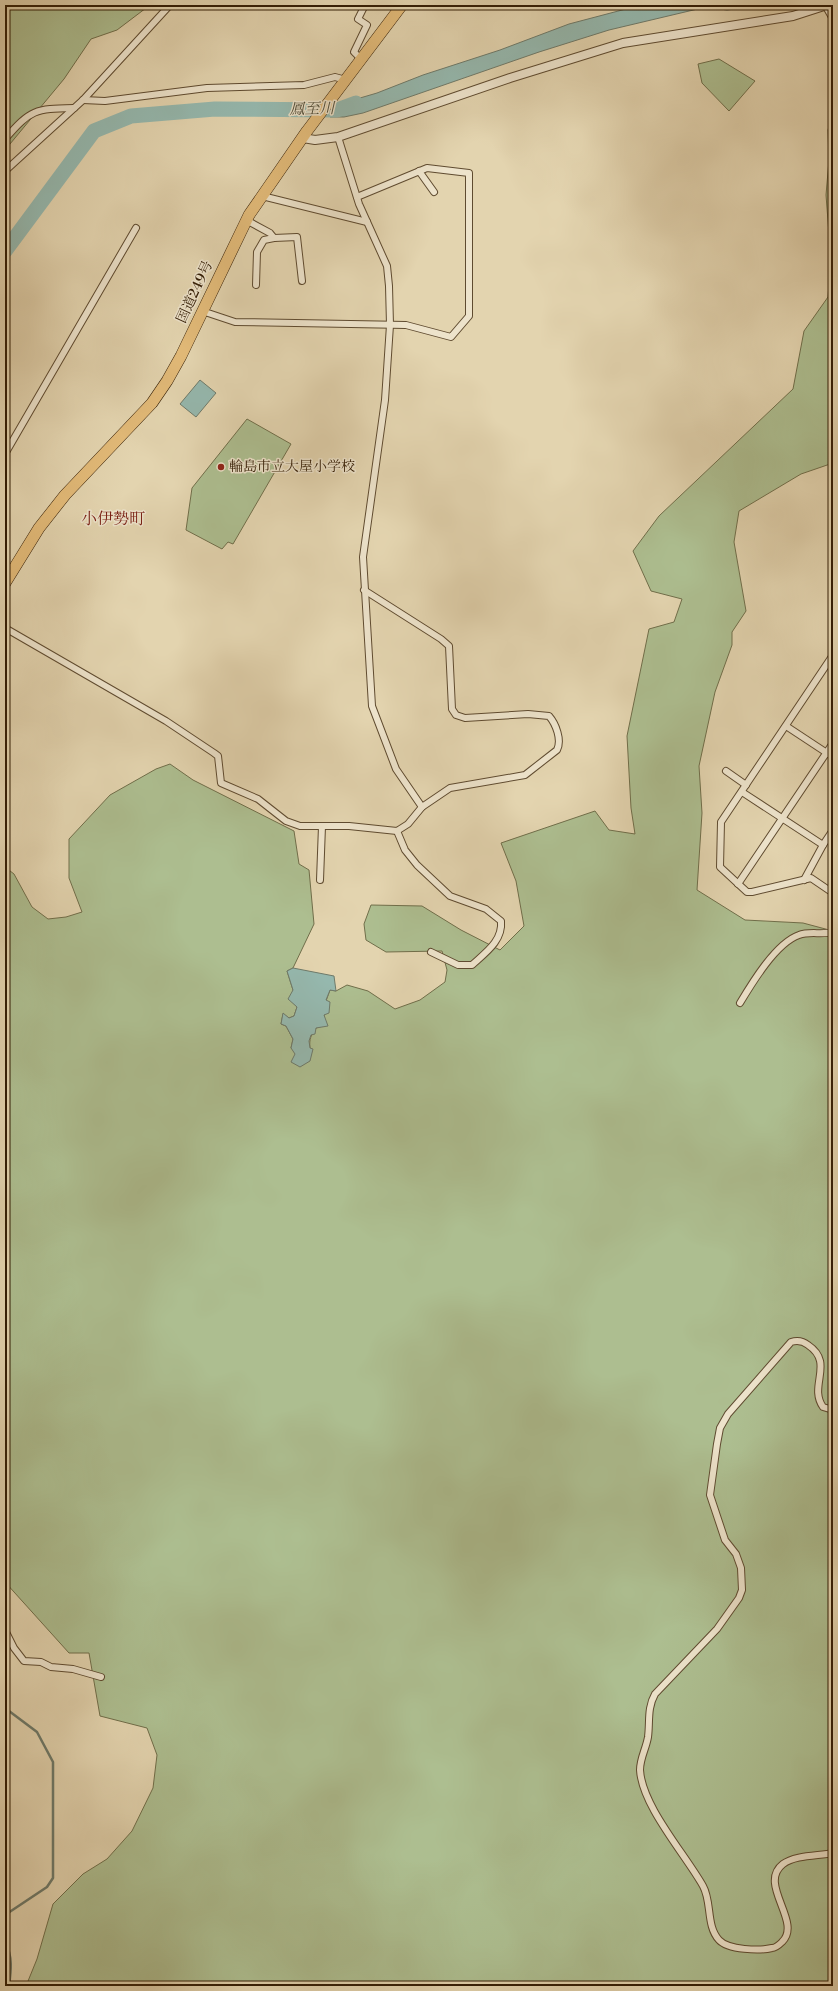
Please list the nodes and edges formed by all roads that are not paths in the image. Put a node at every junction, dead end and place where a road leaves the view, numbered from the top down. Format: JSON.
{"nodes":[{"id":1,"x":170,"y":5,"type":"edge"},
{"id":2,"x":365,"y":5,"type":"edge"},
{"id":3,"x":402,"y":5,"type":"edge"},
{"id":4,"x":825,"y":5,"type":"edge"},
{"id":5,"x":833,"y":19,"type":"edge"},
{"id":6,"x":362,"y":60,"type":"junction"},
{"id":7,"x":344,"y":82,"type":"junction"},
{"id":8,"x":83,"y":100,"type":"junction"},
{"id":9,"x":74,"y":108,"type":"junction"},
{"id":10,"x":305,"y":134,"type":"junction"},
{"id":11,"x":338,"y":137,"type":"junction"},
{"id":12,"x":5,"y":139,"type":"edge"},
{"id":13,"x":5,"y":171,"type":"edge"},
{"id":14,"x":419,"y":171,"type":"junction"},
{"id":15,"x":434,"y":192,"type":"dead end"},
{"id":16,"x":262,"y":196,"type":"junction"},
{"id":17,"x":357,"y":197,"type":"junction"},
{"id":18,"x":246,"y":220,"type":"junction"},
{"id":19,"x":367,"y":222,"type":"junction"},
{"id":20,"x":136,"y":228,"type":"dead end"},
{"id":21,"x":274,"y":238,"type":"junction"},
{"id":22,"x":302,"y":281,"type":"dead end"},
{"id":23,"x":256,"y":285,"type":"dead end"},
{"id":24,"x":202,"y":311,"type":"junction"},
{"id":25,"x":390,"y":326,"type":"junction"},
{"id":26,"x":5,"y":454,"type":"edge"},
{"id":27,"x":5,"y":583,"type":"edge"},
{"id":28,"x":364,"y":590,"type":"junction"},
{"id":29,"x":5,"y":628,"type":"edge"},
{"id":30,"x":833,"y":655,"type":"edge"},
{"id":31,"x":786,"y":726,"type":"junction"},
{"id":32,"x":833,"y":743,"type":"edge"},
{"id":33,"x":827,"y":752,"type":"junction"},
{"id":34,"x":833,"y":757,"type":"edge"},
{"id":35,"x":726,"y":771,"type":"dead end"},
{"id":36,"x":746,"y":785,"type":"junction"},
{"id":37,"x":742,"y":792,"type":"junction"},
{"id":38,"x":422,"y":807,"type":"junction"},
{"id":39,"x":782,"y":817,"type":"junction"},
{"id":40,"x":322,"y":826,"type":"junction"},
{"id":41,"x":397,"y":831,"type":"junction"},
{"id":42,"x":832,"y":832,"type":"edge"},
{"id":43,"x":823,"y":845,"type":"junction"},
{"id":44,"x":320,"y":880,"type":"dead end"},
{"id":45,"x":804,"y":880,"type":"junction"},
{"id":46,"x":738,"y":884,"type":"junction"},
{"id":47,"x":832,"y":890,"type":"edge"},
{"id":48,"x":833,"y":932,"type":"edge"},
{"id":49,"x":431,"y":952,"type":"dead end"},
{"id":50,"x":740,"y":1003,"type":"dead end"},
{"id":51,"x":833,"y":1410,"type":"edge"},
{"id":52,"x":5,"y":1630,"type":"edge"},
{"id":53,"x":101,"y":1677,"type":"dead end"},
{"id":54,"x":833,"y":1853,"type":"edge"}],
"edges":[{"from":1,"to":8,"type":"street"},
{"from":2,"to":6,"type":"street"},
{"from":3,"to":6,"type":"highway","name":"国道249号"},
{"from":4,"to":5,"type":"street"},
{"from":4,"to":11,"type":"street"},
{"from":6,"to":7,"type":"highway","name":"国道249号"},
{"from":7,"to":8,"type":"street"},
{"from":7,"to":10,"type":"highway","name":"国道249号"},
{"from":8,"to":9,"type":"street"},
{"from":9,"to":12,"type":"street"},
{"from":9,"to":13,"type":"street"},
{"from":10,"to":11,"type":"street"},
{"from":10,"to":16,"type":"highway","name":"国道249号"},
{"from":11,"to":17,"type":"street"},
{"from":14,"to":15,"type":"street"},
{"from":14,"to":17,"type":"street"},
{"from":14,"to":25,"type":"street"},
{"from":16,"to":18,"type":"highway","name":"国道249号"},
{"from":16,"to":19,"type":"street"},
{"from":17,"to":19,"type":"street"},
{"from":18,"to":21,"type":"street"},
{"from":18,"to":24,"type":"highway","name":"国道249号"},
{"from":19,"to":25,"type":"street"},
{"from":20,"to":26,"type":"street"},
{"from":21,"to":22,"type":"street"},
{"from":21,"to":23,"type":"street"},
{"from":24,"to":25,"type":"street"},
{"from":24,"to":27,"type":"highway","name":"国道249号"},
{"from":25,"to":28,"type":"street"},
{"from":28,"to":38,"type":"street"},
{"from":28,"to":38,"type":"street"},
{"from":29,"to":40,"type":"street"},
{"from":30,"to":31,"type":"street"},
{"from":31,"to":33,"type":"street"},
{"from":31,"to":36,"type":"street"},
{"from":32,"to":33,"type":"street"},
{"from":33,"to":34,"type":"street"},
{"from":33,"to":39,"type":"street"},
{"from":35,"to":36,"type":"street"},
{"from":36,"to":37,"type":"street"},
{"from":37,"to":39,"type":"street"},
{"from":37,"to":46,"type":"street"},
{"from":38,"to":41,"type":"street"},
{"from":39,"to":43,"type":"street"},
{"from":39,"to":46,"type":"street"},
{"from":40,"to":41,"type":"street"},
{"from":40,"to":44,"type":"street"},
{"from":41,"to":49,"type":"street"},
{"from":42,"to":43,"type":"street"},
{"from":43,"to":45,"type":"street"},
{"from":45,"to":46,"type":"street"},
{"from":45,"to":47,"type":"street"},
{"from":48,"to":50,"type":"street"},
{"from":51,"to":54,"type":"street"},
{"from":52,"to":53,"type":"street"}]}
